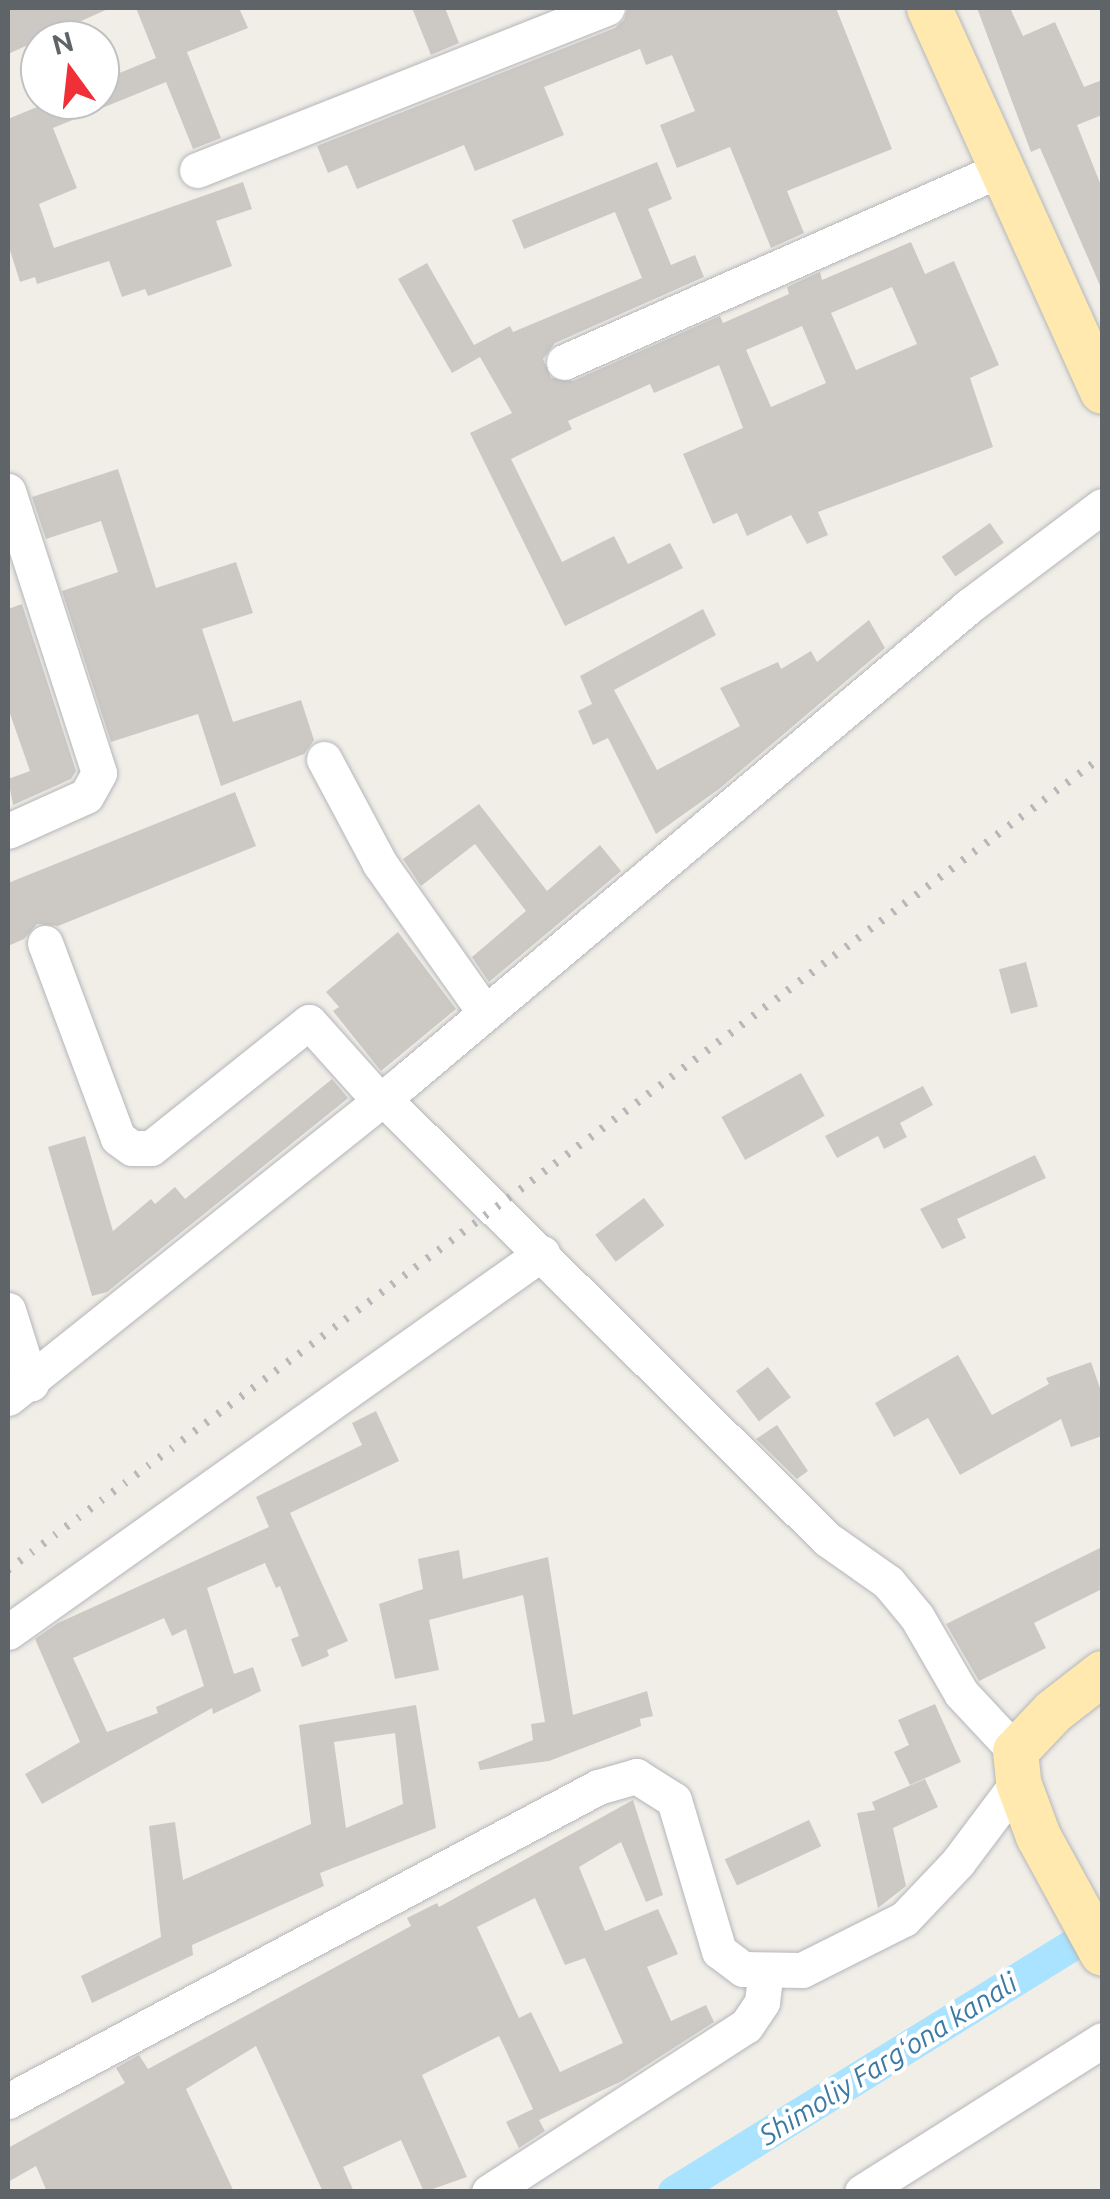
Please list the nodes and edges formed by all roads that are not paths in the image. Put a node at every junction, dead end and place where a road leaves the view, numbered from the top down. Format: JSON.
{"nodes":[{"id":1,"x":607,"y":8,"type":"edge"},
{"id":2,"x":928,"y":8,"type":"edge"},
{"id":3,"x":1001,"y":168,"type":"junction"},
{"id":4,"x":197,"y":170,"type":"dead end"},
{"id":5,"x":564,"y":362,"type":"dead end"},
{"id":6,"x":1102,"y":392,"type":"edge"},
{"id":7,"x":8,"y":491,"type":"edge"},
{"id":8,"x":1102,"y":506,"type":"edge"},
{"id":9,"x":324,"y":759,"type":"dead end"},
{"id":10,"x":8,"y":831,"type":"edge"},
{"id":11,"x":45,"y":943,"type":"dead end"},
{"id":12,"x":485,"y":1013,"type":"junction"},
{"id":13,"x":381,"y":1100,"type":"junction"},
{"id":14,"x":542,"y":1254,"type":"junction"},
{"id":15,"x":8,"y":1310,"type":"edge"},
{"id":16,"x":19,"y":1390,"type":"edge"},
{"id":17,"x":8,"y":1632,"type":"edge"},
{"id":18,"x":1102,"y":1673,"type":"edge"},
{"id":19,"x":1017,"y":1766,"type":"junction"},
{"id":20,"x":1102,"y":1953,"type":"edge"},
{"id":21,"x":766,"y":1970,"type":"junction"},
{"id":22,"x":1102,"y":2040,"type":"edge"},
{"id":23,"x":8,"y":2100,"type":"edge"},
{"id":24,"x":489,"y":2192,"type":"edge"},
{"id":25,"x":862,"y":2192,"type":"edge"}],
"edges":[{"from":1,"to":4,"type":"street"},
{"from":2,"to":3,"type":"main road"},
{"from":3,"to":5,"type":"street"},
{"from":3,"to":6,"type":"main road"},
{"from":7,"to":10,"type":"street"},
{"from":8,"to":12,"type":"street"},
{"from":9,"to":12,"type":"street"},
{"from":11,"to":13,"type":"street"},
{"from":12,"to":13,"type":"street"},
{"from":13,"to":14,"type":"street"},
{"from":13,"to":16,"type":"street"},
{"from":14,"to":17,"type":"street"},
{"from":14,"to":19,"type":"street"},
{"from":15,"to":16,"type":"street"},
{"from":18,"to":19,"type":"main road"},
{"from":19,"to":20,"type":"main road"},
{"from":19,"to":21,"type":"street"},
{"from":21,"to":23,"type":"street"},
{"from":21,"to":24,"type":"street"},
{"from":22,"to":25,"type":"street"}]}
